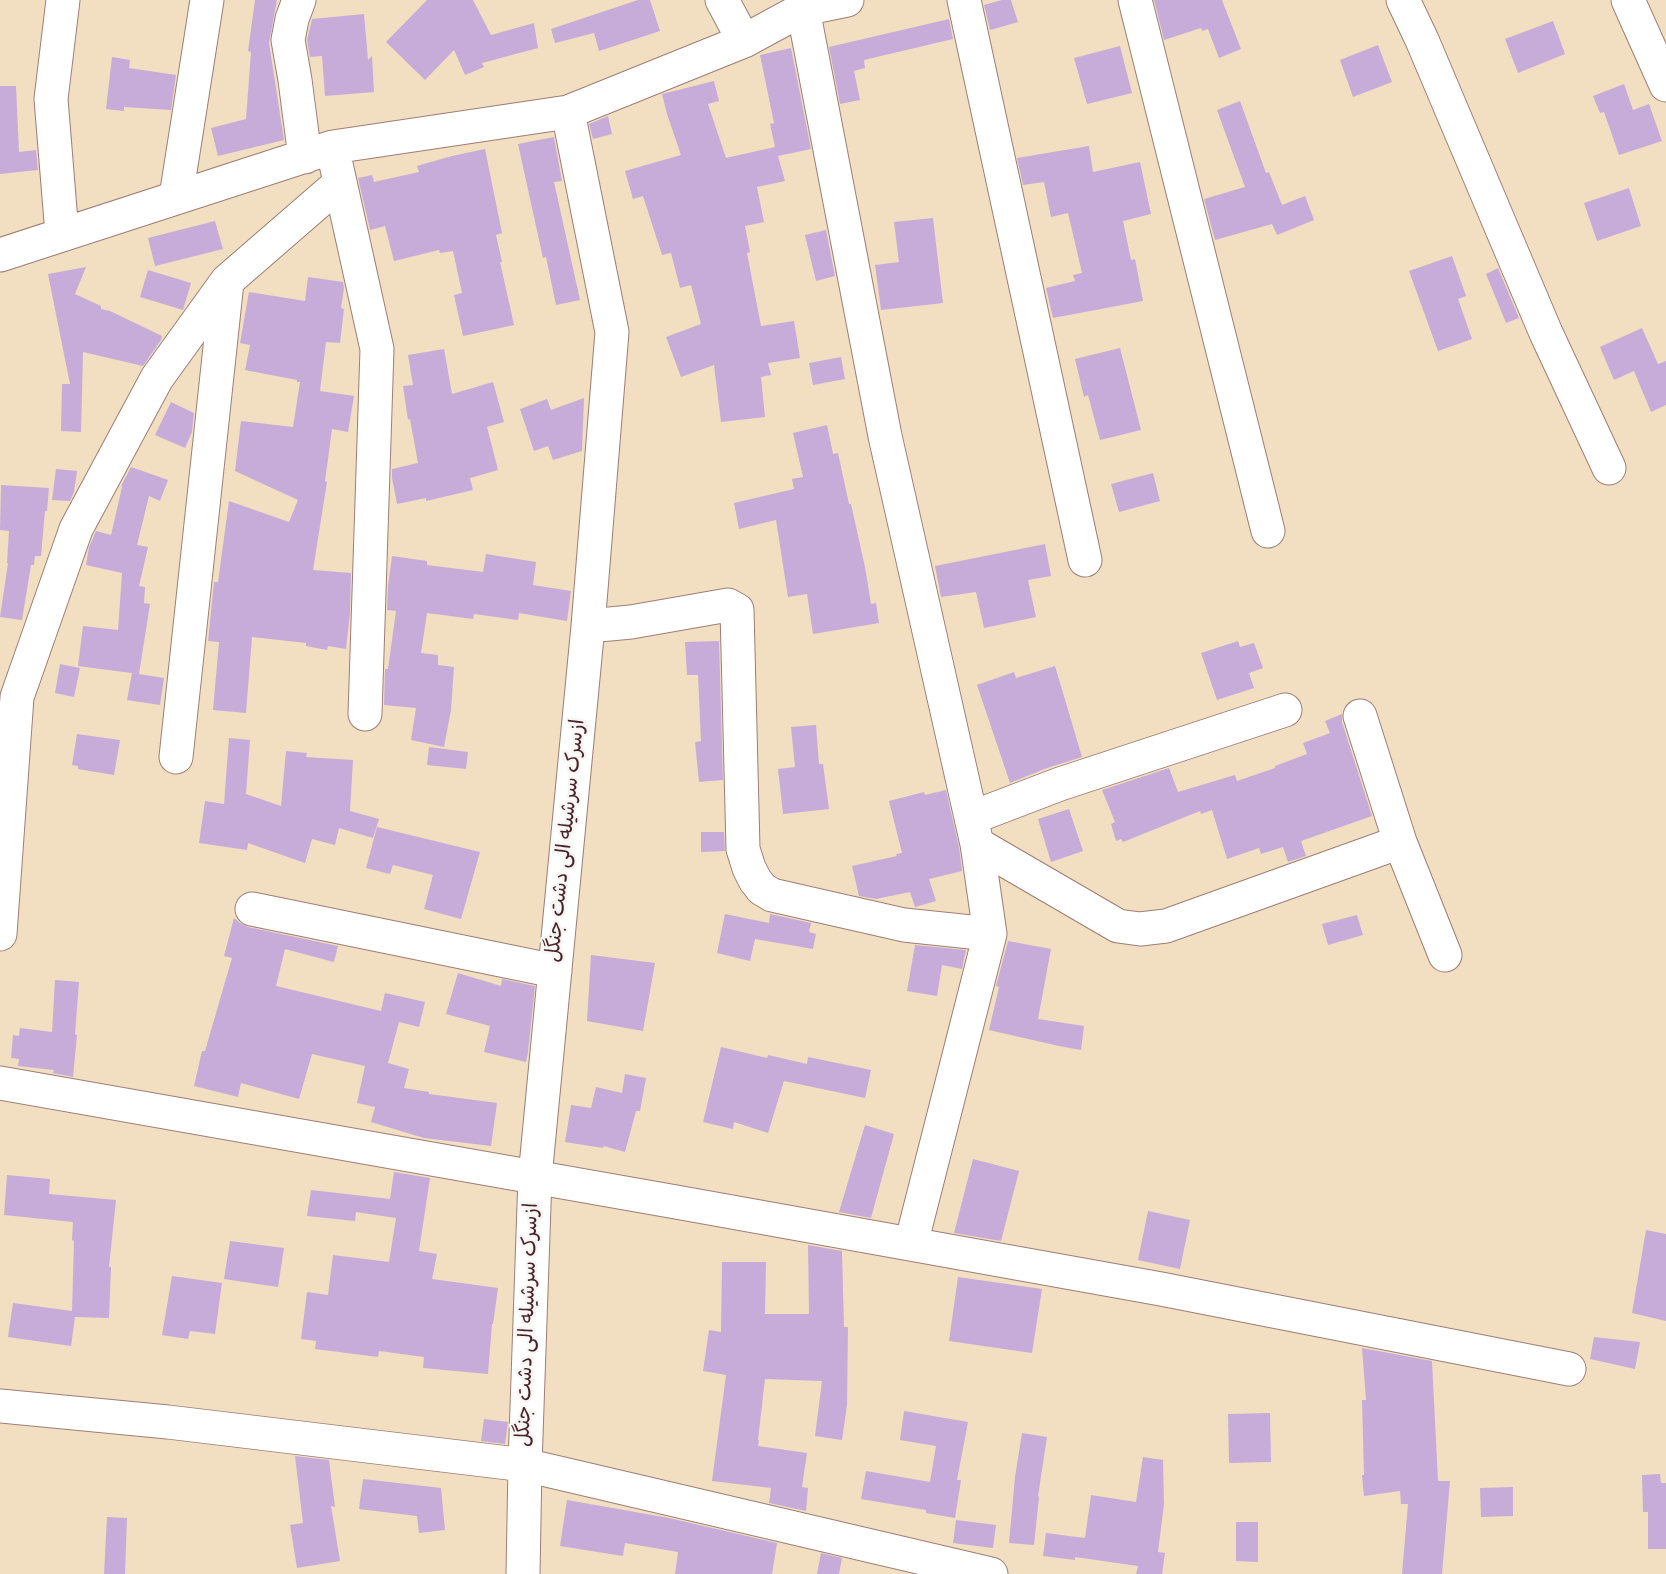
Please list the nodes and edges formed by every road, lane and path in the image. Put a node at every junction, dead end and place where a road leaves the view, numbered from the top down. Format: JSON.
{"nodes":[{"id":1,"x":63,"y":0,"type":"edge"},
{"id":2,"x":207,"y":0,"type":"edge"},
{"id":3,"x":299,"y":0,"type":"edge"},
{"id":4,"x":722,"y":0,"type":"edge"},
{"id":5,"x":847,"y":0,"type":"edge"},
{"id":6,"x":964,"y":0,"type":"edge"},
{"id":7,"x":1136,"y":0,"type":"edge"},
{"id":8,"x":1403,"y":0,"type":"edge"},
{"id":9,"x":1628,"y":0,"type":"edge"},
{"id":10,"x":803,"y":9,"type":"junction"},
{"id":11,"x":744,"y":41,"type":"junction"},
{"id":12,"x":1666,"y":85,"type":"edge"},
{"id":13,"x":568,"y":112,"type":"junction"},
{"id":14,"x":319,"y":152,"type":"junction"},
{"id":15,"x":340,"y":183,"type":"junction"},
{"id":16,"x":176,"y":197,"type":"junction"},
{"id":17,"x":62,"y":234,"type":"junction"},
{"id":18,"x":0,"y":255,"type":"edge"},
{"id":19,"x":227,"y":281,"type":"junction"},
{"id":20,"x":1609,"y":468,"type":"dead end"},
{"id":21,"x":1268,"y":531,"type":"dead end"},
{"id":22,"x":1085,"y":560,"type":"dead end"},
{"id":23,"x":588,"y":626,"type":"junction"},
{"id":24,"x":1285,"y":710,"type":"dead end"},
{"id":25,"x":365,"y":714,"type":"dead end"},
{"id":26,"x":1360,"y":716,"type":"dead end"},
{"id":27,"x":176,"y":757,"type":"dead end"},
{"id":28,"x":974,"y":831,"type":"junction"},
{"id":29,"x":1400,"y":843,"type":"junction"},
{"id":30,"x":252,"y":909,"type":"dead end"},
{"id":31,"x":0,"y":934,"type":"edge"},
{"id":32,"x":990,"y":934,"type":"junction"},
{"id":33,"x":1445,"y":956,"type":"dead end"},
{"id":34,"x":555,"y":971,"type":"junction"},
{"id":35,"x":0,"y":1083,"type":"edge"},
{"id":36,"x":536,"y":1178,"type":"junction"},
{"id":37,"x":911,"y":1244,"type":"junction"},
{"id":38,"x":1569,"y":1369,"type":"dead end"},
{"id":39,"x":0,"y":1406,"type":"edge"},
{"id":40,"x":525,"y":1465,"type":"junction"},
{"id":41,"x":523,"y":1574,"type":"edge"},
{"id":42,"x":991,"y":1574,"type":"edge"}],
"edges":[{"from":1,"to":17,"type":"street"},
{"from":2,"to":16,"type":"street"},
{"from":3,"to":14,"type":"street"},
{"from":4,"to":11,"type":"street"},
{"from":5,"to":10,"type":"street"},
{"from":6,"to":22,"type":"street"},
{"from":7,"to":21,"type":"street"},
{"from":8,"to":20,"type":"street"},
{"from":9,"to":12,"type":"street"},
{"from":10,"to":11,"type":"street"},
{"from":10,"to":28,"type":"street"},
{"from":11,"to":13,"type":"street"},
{"from":13,"to":14,"type":"street"},
{"from":13,"to":23,"type":"street","name":"ازسرک سرشیله الی دشت جنگل"},
{"from":14,"to":15,"type":"street"},
{"from":14,"to":16,"type":"street"},
{"from":15,"to":19,"type":"street"},
{"from":15,"to":25,"type":"street"},
{"from":16,"to":17,"type":"street"},
{"from":17,"to":18,"type":"street"},
{"from":19,"to":27,"type":"street"},
{"from":19,"to":31,"type":"street"},
{"from":23,"to":32,"type":"street"},
{"from":23,"to":34,"type":"street","name":"ازسرک سرشیله الی دشت جنگل"},
{"from":24,"to":28,"type":"street"},
{"from":26,"to":29,"type":"street"},
{"from":28,"to":29,"type":"street"},
{"from":28,"to":32,"type":"street"},
{"from":29,"to":33,"type":"street"},
{"from":30,"to":34,"type":"street"},
{"from":32,"to":37,"type":"street"},
{"from":34,"to":36,"type":"street","name":"ازسرک سرشیله الی دشت جنگل"},
{"from":35,"to":36,"type":"street"},
{"from":36,"to":37,"type":"street"},
{"from":36,"to":40,"type":"street","name":"ازسرک سرشیله الی دشت جنگل"},
{"from":37,"to":38,"type":"street"},
{"from":39,"to":40,"type":"street"},
{"from":40,"to":41,"type":"street","name":"ازسرک سرشیله الی دشت جنگل"},
{"from":40,"to":42,"type":"street"}]}
